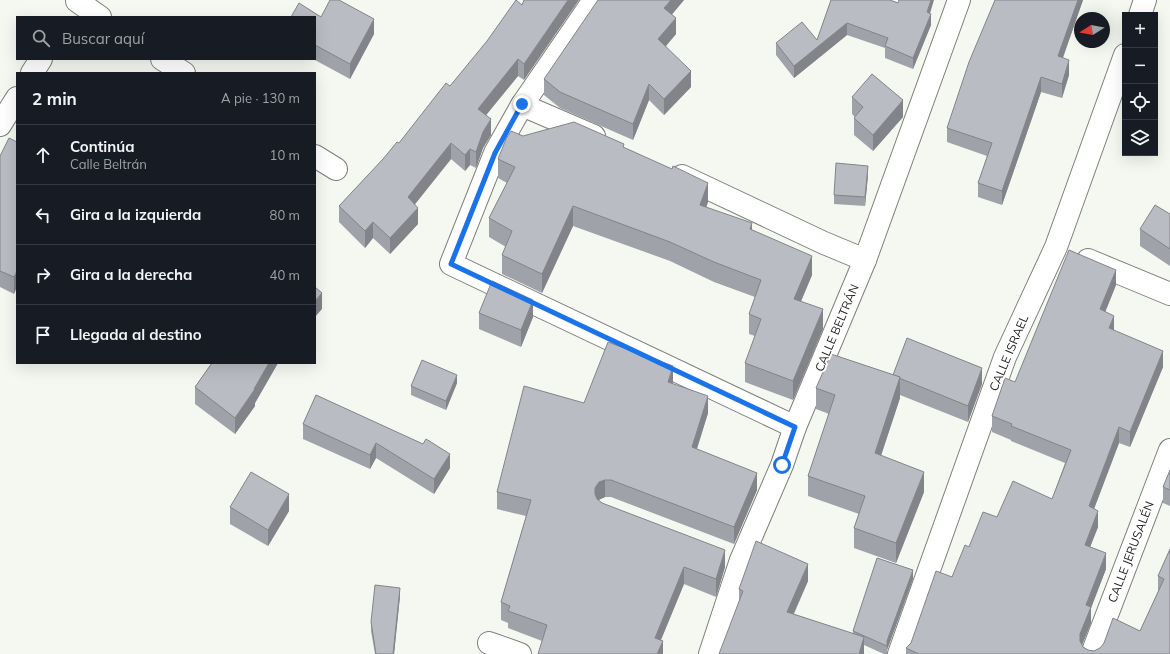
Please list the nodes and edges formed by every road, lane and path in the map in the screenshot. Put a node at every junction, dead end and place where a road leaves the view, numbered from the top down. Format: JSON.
{"nodes":[{"id":1,"x":594,"y":0,"type":"edge"},
{"id":2,"x":959,"y":0,"type":"edge"},
{"id":3,"x":1145,"y":0,"type":"edge"},
{"id":4,"x":73,"y":6,"type":"edge"},
{"id":5,"x":1141,"y":12,"type":"edge"},
{"id":6,"x":98,"y":16,"type":"edge"},
{"id":7,"x":40,"y":60,"type":"edge"},
{"id":8,"x":161,"y":60,"type":"edge"},
{"id":9,"x":164,"y":60,"type":"edge"},
{"id":10,"x":1122,"y":63,"type":"edge"},
{"id":11,"x":33,"y":72,"type":"edge"},
{"id":12,"x":155,"y":72,"type":"edge"},
{"id":13,"x":182,"y":72,"type":"edge"},
{"id":14,"x":16,"y":100,"type":"edge"},
{"id":15,"x":522,"y":104,"type":"junction"},
{"id":16,"x":0,"y":125,"type":"edge"},
{"id":17,"x":610,"y":143,"type":"edge"},
{"id":18,"x":316,"y":157,"type":"edge"},
{"id":19,"x":336,"y":169,"type":"dead end"},
{"id":20,"x":668,"y":169,"type":"edge"},
{"id":21,"x":1056,"y":247,"type":"junction"},
{"id":22,"x":865,"y":260,"type":"junction"},
{"id":23,"x":1170,"y":294,"type":"edge"},
{"id":24,"x":795,"y":427,"type":"junction"},
{"id":25,"x":1170,"y":450,"type":"edge"},
{"id":26,"x":489,"y":643,"type":"dead end"},
{"id":27,"x":520,"y":654,"type":"edge"},
{"id":28,"x":710,"y":654,"type":"edge"},
{"id":29,"x":899,"y":654,"type":"edge"},
{"id":30,"x":1092,"y":654,"type":"edge"}],
"edges":[{"from":1,"to":15,"type":"street"},
{"from":2,"to":22,"type":"street","name":"CALLE BELTRÁN"},
{"from":3,"to":5,"type":"street"},
{"from":4,"to":6,"type":"street"},
{"from":7,"to":11,"type":"street"},
{"from":8,"to":12,"type":"street"},
{"from":9,"to":13,"type":"street"},
{"from":10,"to":21,"type":"street","name":"CALLE ISRAEL"},
{"from":14,"to":16,"type":"street"},
{"from":15,"to":17,"type":"street"},
{"from":15,"to":24,"type":"street"},
{"from":18,"to":19,"type":"street"},
{"from":20,"to":22,"type":"street"},
{"from":21,"to":23,"type":"street"},
{"from":21,"to":29,"type":"street","name":"CALLE ISRAEL"},
{"from":22,"to":24,"type":"street","name":"CALLE BELTRÁN"},
{"from":24,"to":28,"type":"street","name":"CALLE BELTRÁN"},
{"from":25,"to":30,"type":"street","name":"CALLE JERUSALÉN"},
{"from":26,"to":27,"type":"street"}]}
